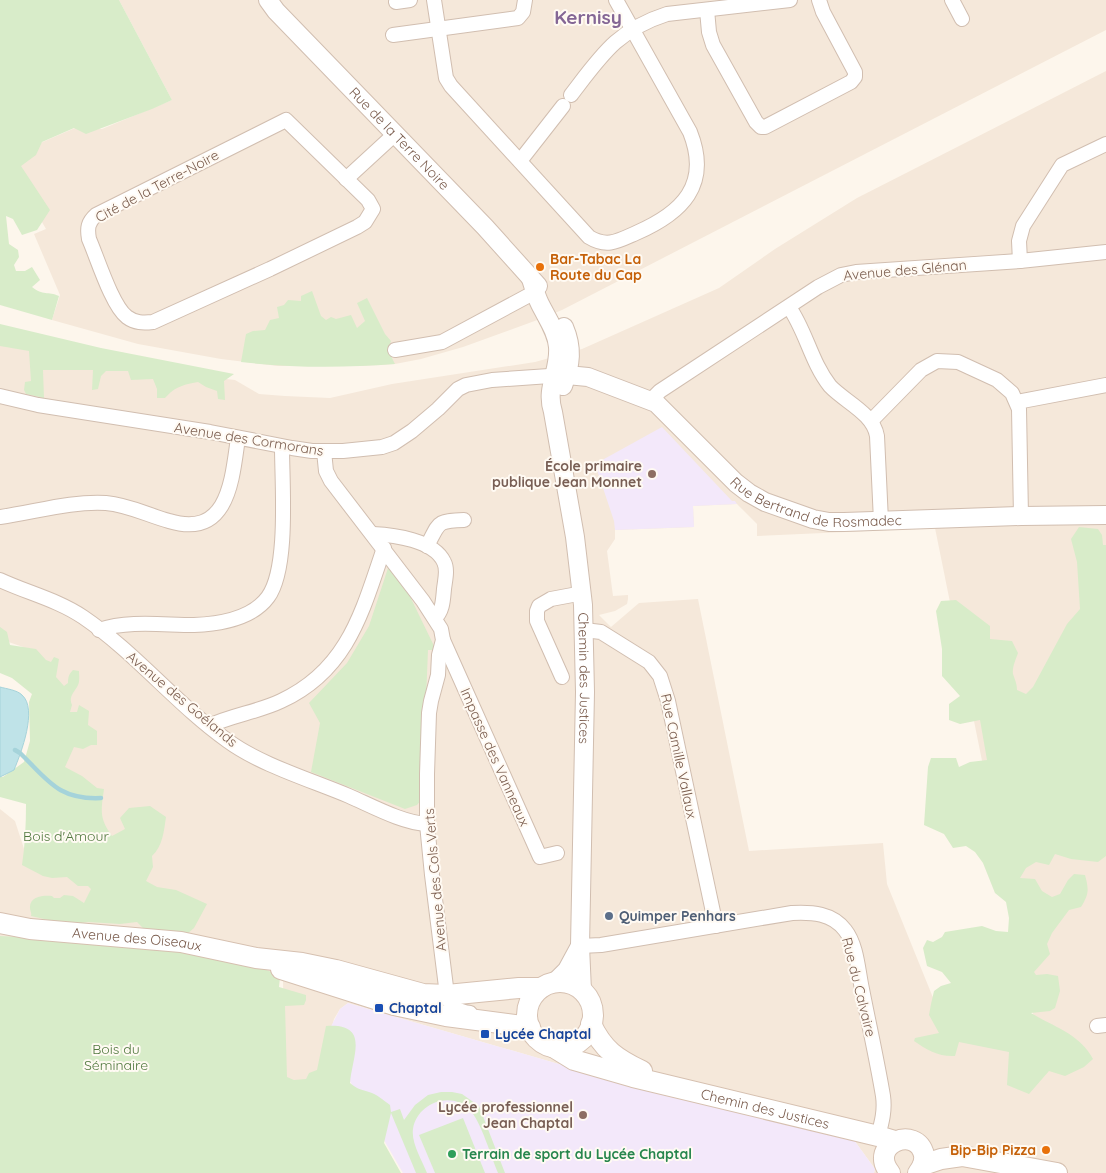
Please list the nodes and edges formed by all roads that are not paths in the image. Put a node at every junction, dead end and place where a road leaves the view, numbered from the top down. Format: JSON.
{"nodes":[{"id":1,"x":268,"y":0,"type":"edge"},
{"id":2,"x":434,"y":0,"type":"edge"},
{"id":3,"x":525,"y":0,"type":"edge"},
{"id":4,"x":616,"y":0,"type":"edge"},
{"id":5,"x":790,"y":0,"type":"edge"},
{"id":6,"x":819,"y":0,"type":"edge"},
{"id":7,"x":952,"y":0,"type":"edge"},
{"id":8,"x":707,"y":10,"type":"junction"},
{"id":9,"x":962,"y":19,"type":"dead end"},
{"id":10,"x":438,"y":29,"type":"junction"},
{"id":11,"x":632,"y":30,"type":"junction"},
{"id":12,"x":393,"y":35,"type":"dead end"},
{"id":13,"x":395,"y":134,"type":"junction"},
{"id":14,"x":1106,"y":144,"type":"edge"},
{"id":15,"x":520,"y":161,"type":"junction"},
{"id":16,"x":346,"y":179,"type":"junction"},
{"id":17,"x":1106,"y":252,"type":"edge"},
{"id":18,"x":1020,"y":260,"type":"junction"},
{"id":19,"x":533,"y":286,"type":"junction"},
{"id":20,"x":789,"y":306,"type":"junction"},
{"id":21,"x":564,"y":346,"type":"joint"},
{"id":22,"x":395,"y":350,"type":"dead end"},
{"id":23,"x":561,"y":375,"type":"junction"},
{"id":24,"x":1106,"y":385,"type":"edge"},
{"id":25,"x":0,"y":396,"type":"edge"},
{"id":26,"x":651,"y":400,"type":"junction"},
{"id":27,"x":1017,"y":402,"type":"junction"},
{"id":28,"x":871,"y":421,"type":"junction"},
{"id":29,"x":238,"y":438,"type":"junction"},
{"id":30,"x":282,"y":446,"type":"junction"},
{"id":31,"x":324,"y":452,"type":"junction"},
{"id":32,"x":1106,"y":515,"type":"edge"},
{"id":33,"x":1022,"y":516,"type":"junction"},
{"id":34,"x":0,"y":517,"type":"edge"},
{"id":35,"x":464,"y":520,"type":"dead end"},
{"id":36,"x":881,"y":521,"type":"junction"},
{"id":37,"x":374,"y":534,"type":"junction"},
{"id":38,"x":427,"y":546,"type":"junction"},
{"id":39,"x":384,"y":548,"type":"junction"},
{"id":40,"x":0,"y":580,"type":"edge"},
{"id":41,"x":583,"y":593,"type":"junction"},
{"id":42,"x":435,"y":618,"type":"junction"},
{"id":43,"x":99,"y":630,"type":"junction"},
{"id":44,"x":584,"y":630,"type":"junction"},
{"id":45,"x":443,"y":640,"type":"junction"},
{"id":46,"x":562,"y":676,"type":"dead end"},
{"id":47,"x":209,"y":726,"type":"junction"},
{"id":48,"x":427,"y":824,"type":"junction"},
{"id":49,"x":558,"y":853,"type":"dead end"},
{"id":50,"x":5,"y":926,"type":"edge"},
{"id":51,"x":716,"y":926,"type":"junction"},
{"id":52,"x":580,"y":946,"type":"junction"},
{"id":53,"x":256,"y":958,"type":"junction"},
{"id":54,"x":548,"y":985,"type":"junction"},
{"id":55,"x":582,"y":990,"type":"junction"},
{"id":56,"x":447,"y":995,"type":"junction"},
{"id":57,"x":417,"y":1010,"type":"junction"},
{"id":58,"x":528,"y":1023,"type":"junction"},
{"id":59,"x":591,"y":1024,"type":"junction"},
{"id":60,"x":553,"y":1047,"type":"junction"},
{"id":61,"x":668,"y":1084,"type":"junction"},
{"id":62,"x":883,"y":1155,"type":"edge"},
{"id":63,"x":920,"y":1161,"type":"edge"},
{"id":64,"x":1057,"y":1173,"type":"edge"}],
"edges":[{"from":1,"to":13,"type":"street","name":"Rue de la Terre Noire"},
{"from":2,"to":10,"type":"street"},
{"from":3,"to":10,"type":"street"},
{"from":4,"to":11,"type":"street"},
{"from":5,"to":8,"type":"street"},
{"from":6,"to":8,"type":"street"},
{"from":7,"to":9,"type":"street"},
{"from":8,"to":11,"type":"street"},
{"from":10,"to":12,"type":"street"},
{"from":10,"to":15,"type":"street"},
{"from":11,"to":15,"type":"street"},
{"from":11,"to":15,"type":"street"},
{"from":13,"to":16,"type":"street"},
{"from":13,"to":19,"type":"street","name":"Rue de la Terre Noire"},
{"from":14,"to":18,"type":"street"},
{"from":16,"to":16,"type":"street","name":"Cité de la Terre-Noire"},
{"from":17,"to":18,"type":"street","name":"Avenue des Glénan"},
{"from":18,"to":20,"type":"street","name":"Avenue des Glénan"},
{"from":19,"to":21,"type":"street","name":"Rue de la Terre Noire"},
{"from":19,"to":22,"type":"street"},
{"from":20,"to":26,"type":"street","name":"Avenue des Glénan"},
{"from":20,"to":28,"type":"street"},
{"from":21,"to":23,"type":"street","name":"Chemin des Justices"},
{"from":23,"to":26,"type":"street","name":"Rue Bertrand de Rosmadec"},
{"from":23,"to":31,"type":"street","name":"Avenue des Cormorans"},
{"from":23,"to":41,"type":"street","name":"Chemin des Justices"},
{"from":24,"to":27,"type":"street"},
{"from":25,"to":29,"type":"street","name":"Avenue des Cormorans"},
{"from":26,"to":36,"type":"street","name":"Rue Bertrand de Rosmadec"},
{"from":27,"to":28,"type":"street"},
{"from":27,"to":33,"type":"street"},
{"from":28,"to":36,"type":"street"},
{"from":29,"to":30,"type":"street","name":"Avenue des Cormorans"},
{"from":29,"to":34,"type":"street"},
{"from":30,"to":31,"type":"street","name":"Avenue des Cormorans"},
{"from":30,"to":43,"type":"street"},
{"from":31,"to":37,"type":"street"},
{"from":32,"to":33,"type":"street","name":"Rue Bertrand de Rosmadec"},
{"from":33,"to":36,"type":"street","name":"Rue Bertrand de Rosmadec"},
{"from":35,"to":38,"type":"street"},
{"from":37,"to":38,"type":"street"},
{"from":37,"to":39,"type":"street"},
{"from":38,"to":42,"type":"street"},
{"from":39,"to":42,"type":"street"},
{"from":39,"to":47,"type":"street"},
{"from":40,"to":43,"type":"street","name":"Avenue des Goélands"},
{"from":41,"to":44,"type":"street","name":"Chemin des Justices"},
{"from":41,"to":46,"type":"street"},
{"from":42,"to":45,"type":"street"},
{"from":43,"to":47,"type":"street","name":"Avenue des Goélands"},
{"from":44,"to":51,"type":"street","name":"Rue Camille Vallaux"},
{"from":44,"to":52,"type":"street","name":"Chemin des Justices"},
{"from":45,"to":48,"type":"street","name":"Avenue des Cols Verts"},
{"from":45,"to":49,"type":"street","name":"Impasse des Vanneaux"},
{"from":47,"to":48,"type":"street","name":"Avenue des Goélands"},
{"from":48,"to":56,"type":"street","name":"Avenue des Cols Verts"},
{"from":50,"to":53,"type":"main road","name":"Avenue des Oiseaux"},
{"from":51,"to":52,"type":"street","name":"Rue du Calvaire"},
{"from":51,"to":62,"type":"street","name":"Rue du Calvaire"},
{"from":52,"to":54,"type":"street","name":"Chemin des Justices"},
{"from":52,"to":55,"type":"street","name":"Chemin des Justices"},
{"from":53,"to":56,"type":"main road","name":"Avenue des Oiseaux"},
{"from":53,"to":57,"type":"main road","name":"Avenue des Oiseaux"},
{"from":54,"to":55,"type":"main road"},
{"from":54,"to":56,"type":"main road","name":"Avenue des Oiseaux"},
{"from":54,"to":58,"type":"main road"},
{"from":55,"to":59,"type":"main road"},
{"from":56,"to":57,"type":"street","name":"Avenue des Oiseaux"},
{"from":56,"to":58,"type":"street"},
{"from":57,"to":58,"type":"main road","name":"Avenue des Oiseaux"},
{"from":58,"to":60,"type":"main road"},
{"from":59,"to":60,"type":"main road"},
{"from":59,"to":61,"type":"main road","name":"Chemin des Justices"},
{"from":60,"to":61,"type":"main road","name":"Chemin des Justices"},
{"from":61,"to":62,"type":"main road","name":"Chemin des Justices"},
{"from":62,"to":63,"type":"main road","name":"Chemin des Justices"},
{"from":63,"to":64,"type":"main road"}]}
